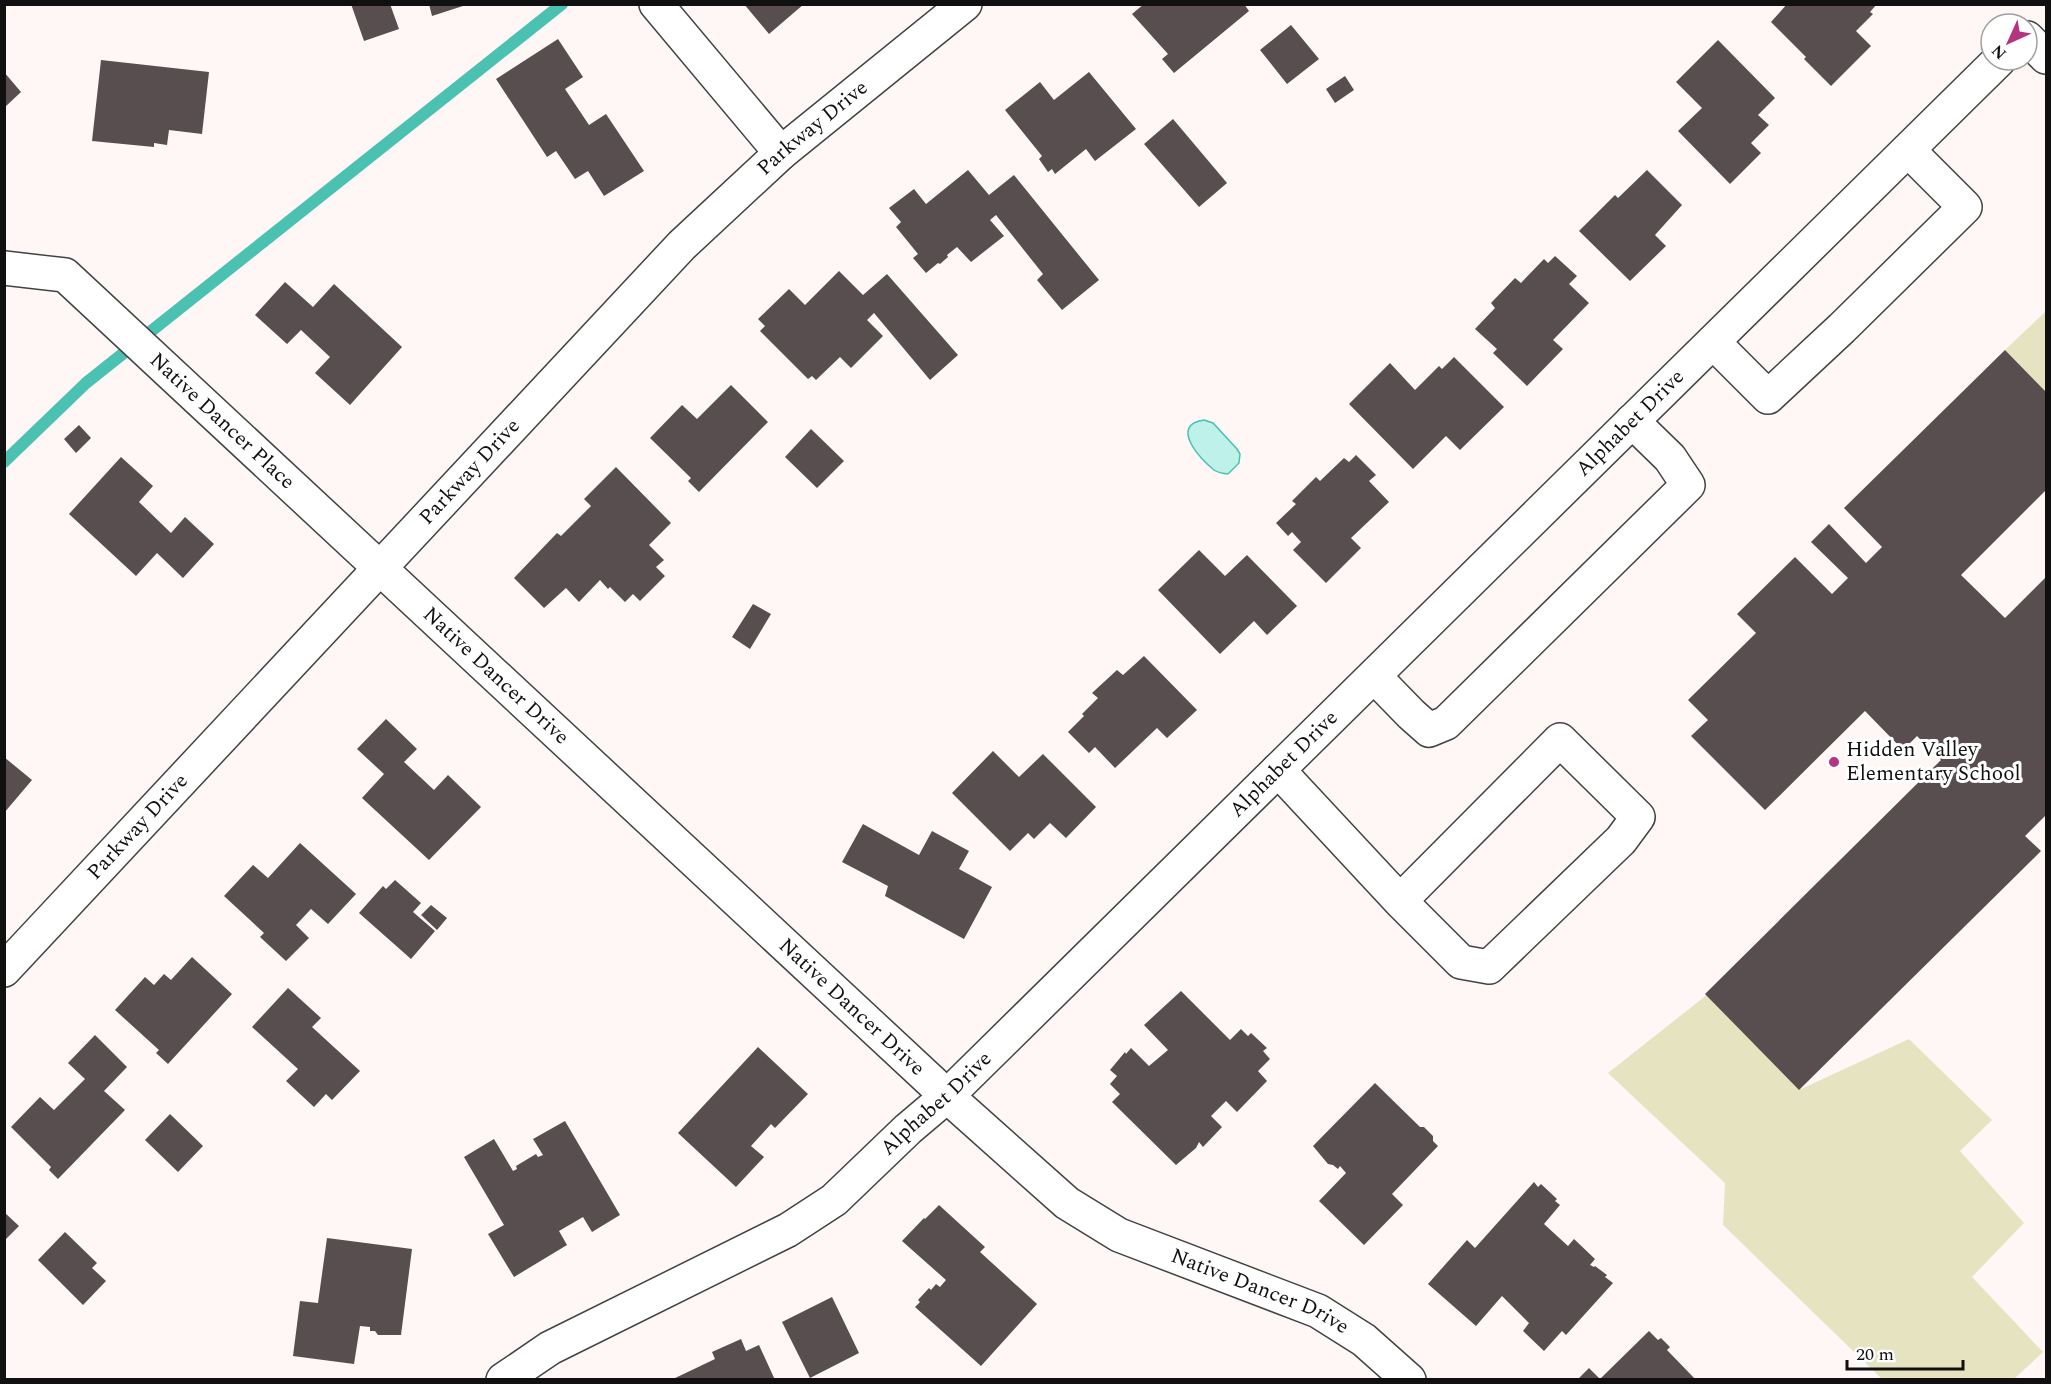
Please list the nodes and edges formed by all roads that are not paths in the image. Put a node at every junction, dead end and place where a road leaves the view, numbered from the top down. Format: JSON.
{"nodes":[{"id":1,"x":656,"y":4,"type":"edge"},
{"id":2,"x":965,"y":4,"type":"edge"},
{"id":3,"x":1987,"y":72,"type":"edge"},
{"id":4,"x":1908,"y":150,"type":"junction"},
{"id":5,"x":781,"y":153,"type":"junction"},
{"id":6,"x":4,"y":268,"type":"edge"},
{"id":7,"x":1713,"y":342,"type":"junction"},
{"id":8,"x":1632,"y":420,"type":"junction"},
{"id":9,"x":379,"y":568,"type":"junction"},
{"id":10,"x":1374,"y":676,"type":"junction"},
{"id":11,"x":1278,"y":770,"type":"junction"},
{"id":12,"x":1400,"y":901,"type":"junction"},
{"id":13,"x":4,"y":970,"type":"edge"},
{"id":14,"x":947,"y":1096,"type":"junction"},
{"id":15,"x":503,"y":1380,"type":"edge"},
{"id":16,"x":1409,"y":1380,"type":"edge"}],
"edges":[{"from":1,"to":5,"type":"street"},
{"from":2,"to":5,"type":"street","name":"Parkway Drive"},
{"from":3,"to":4,"type":"street","name":"Alphabet Drive"},
{"from":4,"to":7,"type":"street","name":"Alphabet Drive"},
{"from":4,"to":7,"type":"street"},
{"from":5,"to":9,"type":"street","name":"Parkway Drive"},
{"from":6,"to":9,"type":"street","name":"Native Dancer Place"},
{"from":7,"to":8,"type":"street","name":"Alphabet Drive"},
{"from":8,"to":10,"type":"street","name":"Alphabet Drive"},
{"from":8,"to":10,"type":"street"},
{"from":9,"to":13,"type":"street","name":"Parkway Drive"},
{"from":9,"to":14,"type":"street","name":"Native Dancer Drive"},
{"from":10,"to":11,"type":"street","name":"Alphabet Drive"},
{"from":11,"to":12,"type":"street"},
{"from":11,"to":14,"type":"street","name":"Alphabet Drive"},
{"from":12,"to":12,"type":"street"},
{"from":14,"to":15,"type":"street","name":"Alphabet Drive"},
{"from":14,"to":16,"type":"street","name":"Native Dancer Drive"}]}
